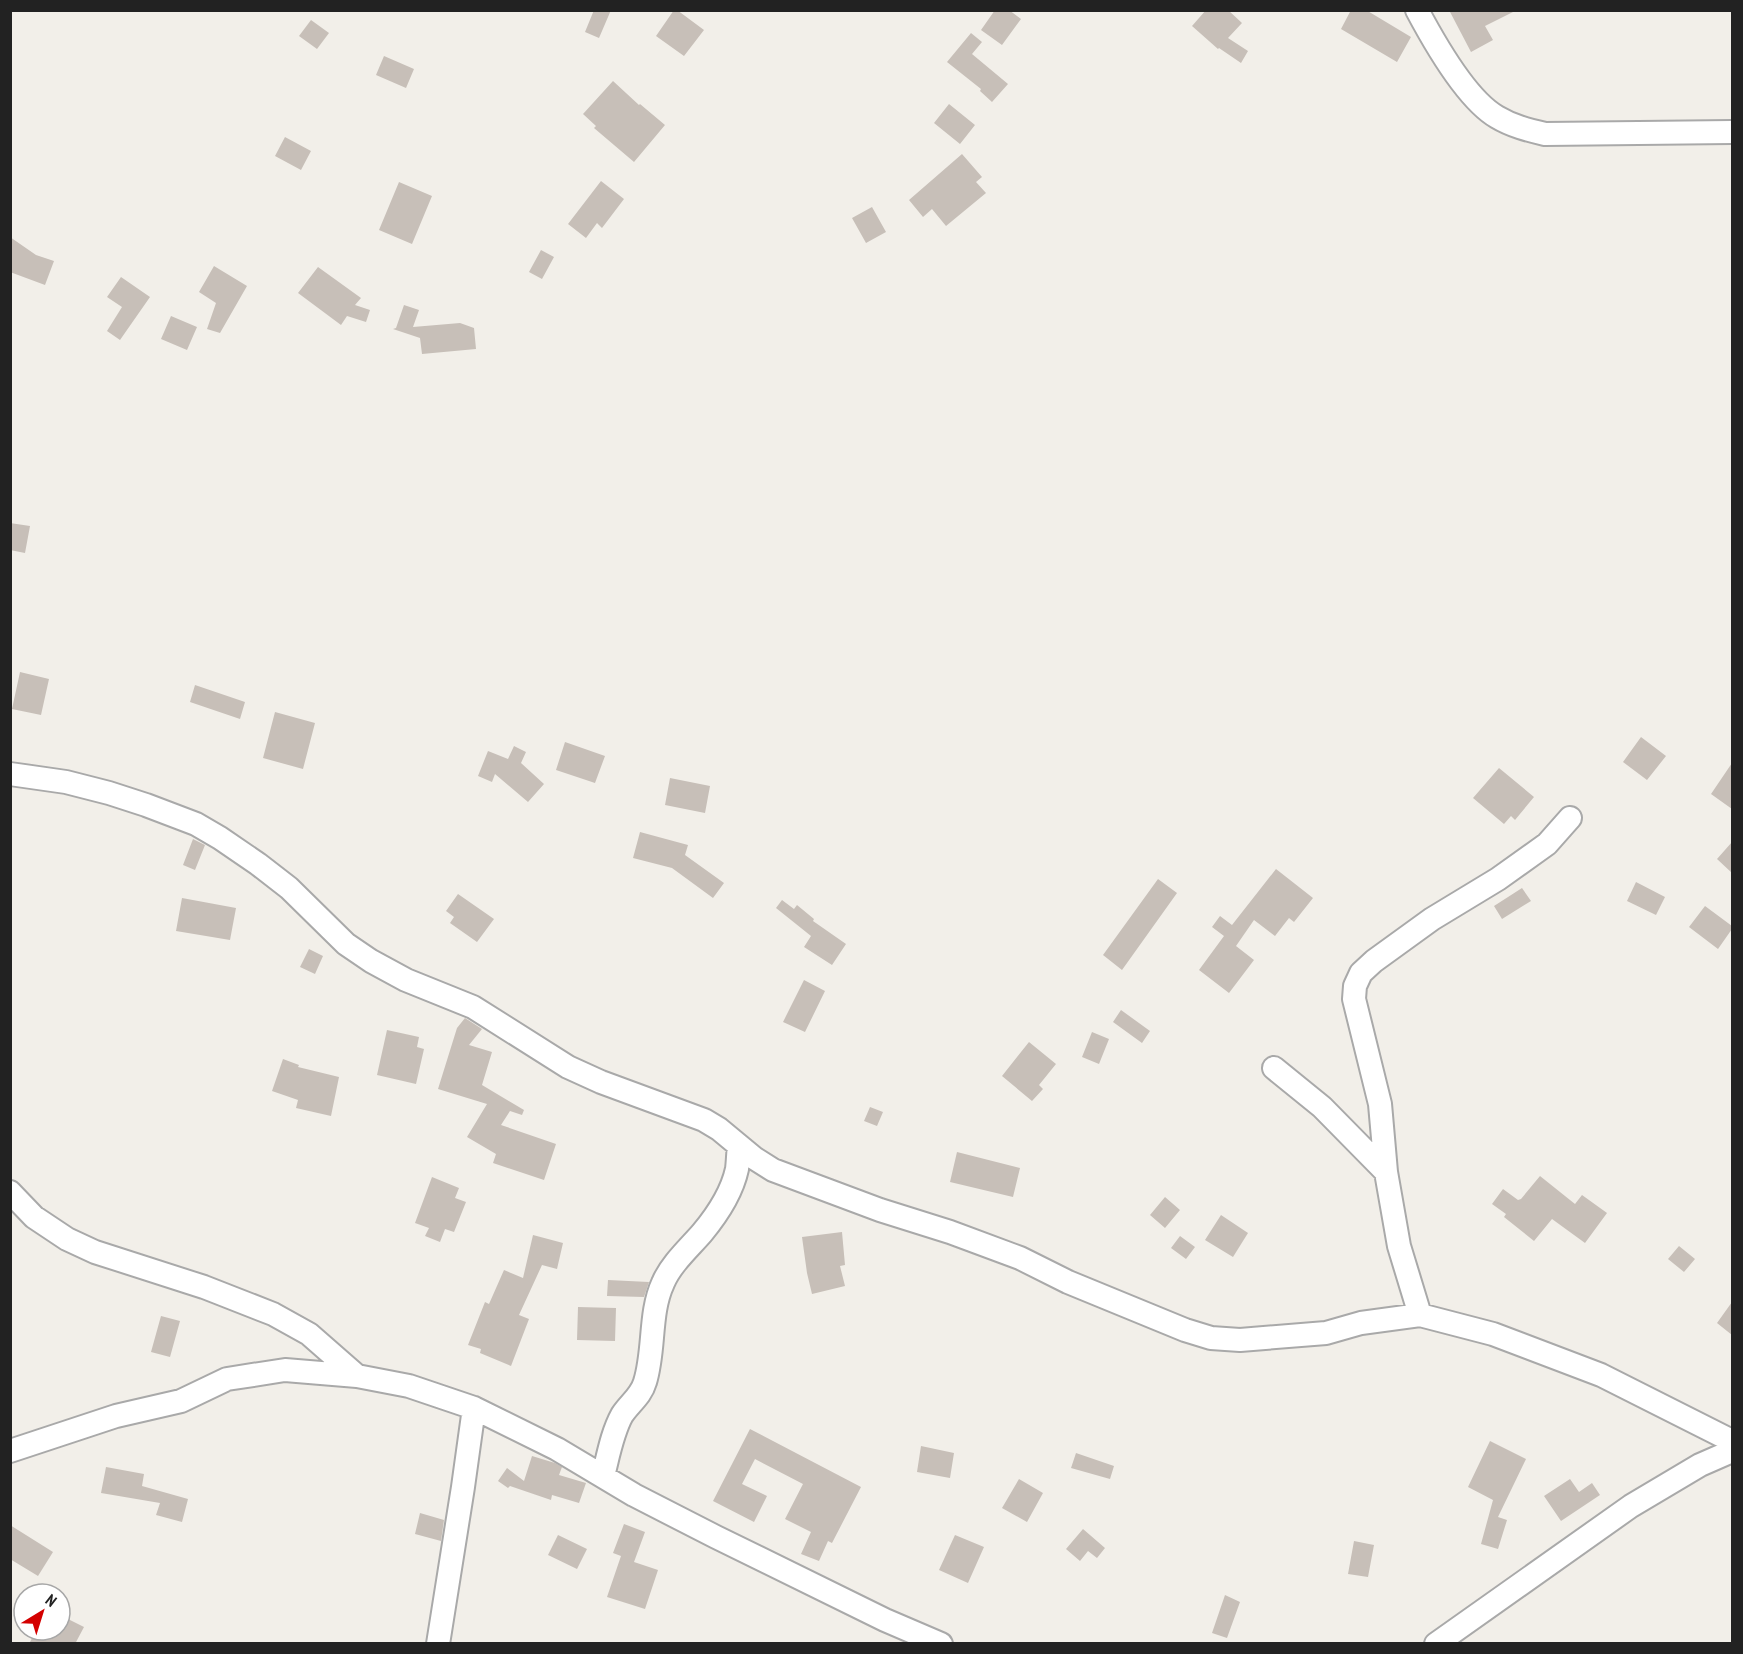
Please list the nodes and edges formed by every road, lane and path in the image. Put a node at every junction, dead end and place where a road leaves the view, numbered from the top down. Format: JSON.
{"nodes":[{"id":1,"x":1418,"y":10,"type":"edge"},
{"id":2,"x":1732,"y":132,"type":"edge"},
{"id":3,"x":10,"y":774,"type":"edge"},
{"id":4,"x":1570,"y":819,"type":"dead end"},
{"id":5,"x":1274,"y":1068,"type":"dead end"},
{"id":6,"x":739,"y":1146,"type":"junction"},
{"id":7,"x":1386,"y":1172,"type":"junction"},
{"id":8,"x":10,"y":1192,"type":"edge"},
{"id":9,"x":1420,"y":1315,"type":"junction"},
{"id":10,"x":357,"y":1376,"type":"junction"},
{"id":11,"x":474,"y":1408,"type":"junction"},
{"id":12,"x":1732,"y":1441,"type":"edge"},
{"id":13,"x":10,"y":1451,"type":"edge"},
{"id":14,"x":1732,"y":1451,"type":"edge"},
{"id":15,"x":603,"y":1476,"type":"junction"},
{"id":16,"x":438,"y":1644,"type":"edge"},
{"id":17,"x":941,"y":1644,"type":"edge"},
{"id":18,"x":1436,"y":1644,"type":"edge"}],
"edges":[{"from":1,"to":2,"type":"street"},
{"from":3,"to":6,"type":"street"},
{"from":4,"to":7,"type":"street"},
{"from":5,"to":7,"type":"street"},
{"from":6,"to":9,"type":"street"},
{"from":6,"to":15,"type":"street"},
{"from":7,"to":9,"type":"street"},
{"from":8,"to":10,"type":"street"},
{"from":9,"to":12,"type":"street"},
{"from":10,"to":11,"type":"street"},
{"from":10,"to":13,"type":"street"},
{"from":11,"to":15,"type":"street"},
{"from":11,"to":16,"type":"street"},
{"from":14,"to":18,"type":"street"},
{"from":15,"to":17,"type":"street"}]}
